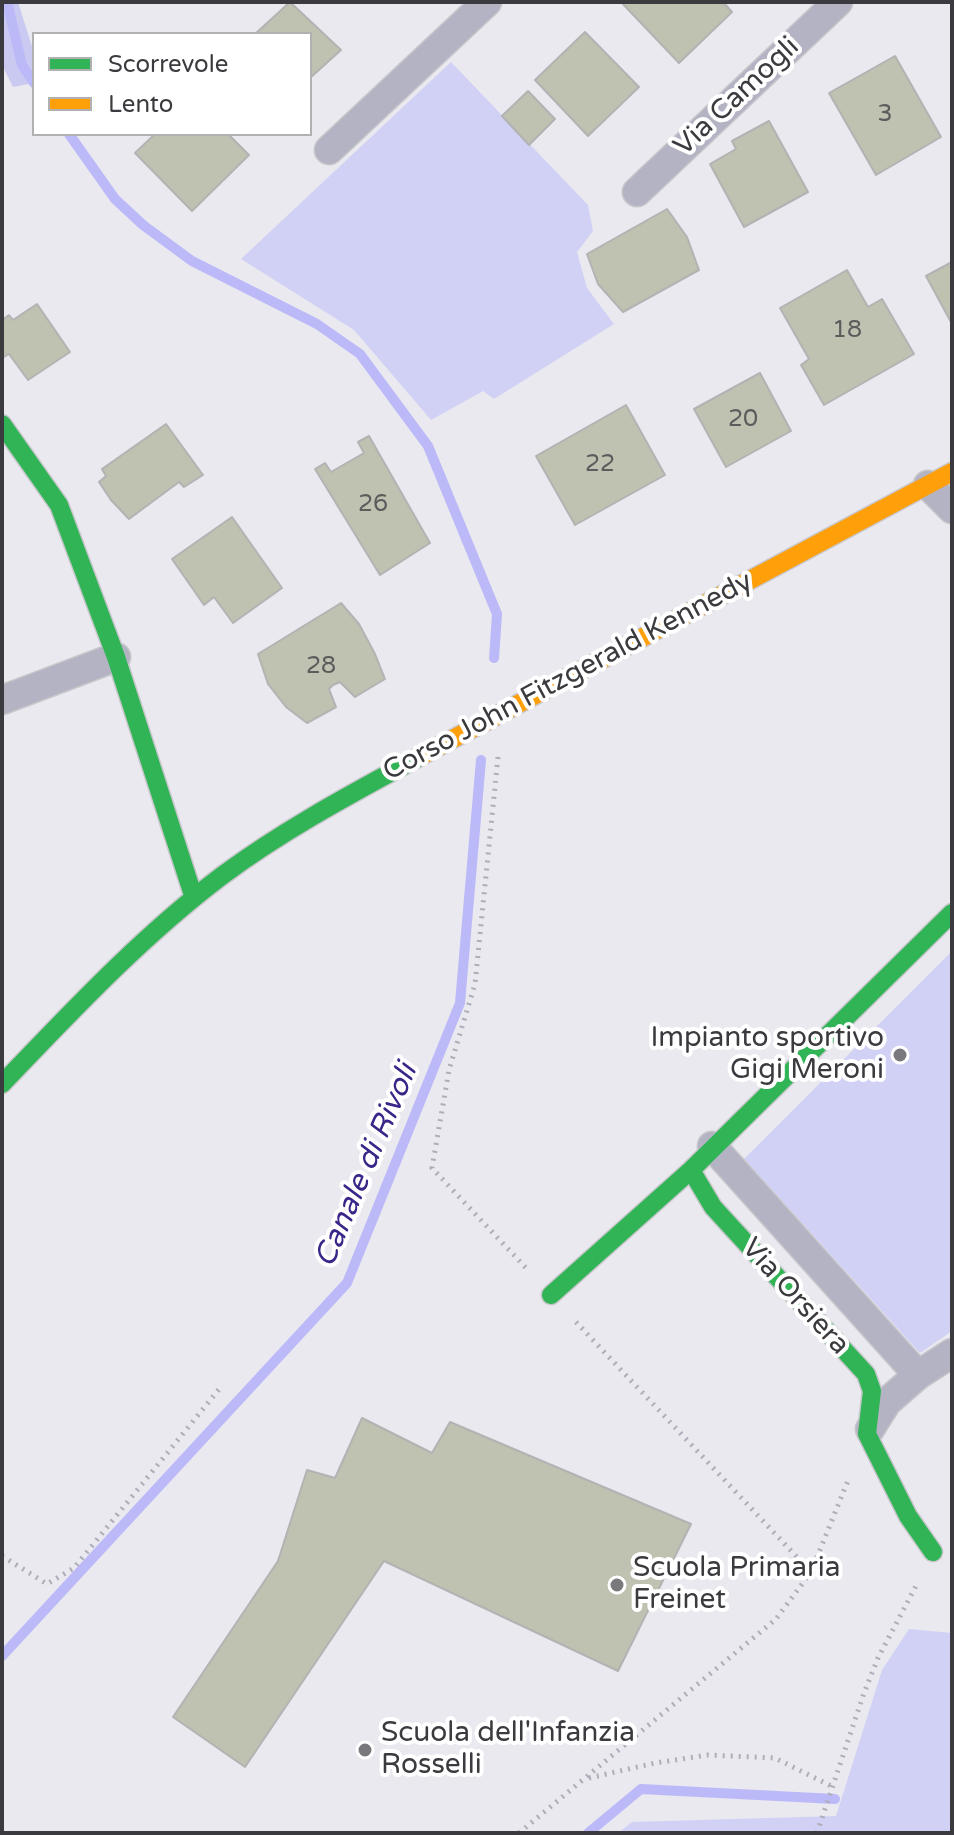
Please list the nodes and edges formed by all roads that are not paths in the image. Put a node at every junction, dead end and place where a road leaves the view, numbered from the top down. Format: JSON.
{"nodes":[{"id":1,"x":487,"y":2,"type":"edge"},
{"id":2,"x":838,"y":2,"type":"edge"},
{"id":3,"x":329,"y":150,"type":"dead end"},
{"id":4,"x":637,"y":192,"type":"dead end"},
{"id":5,"x":2,"y":424,"type":"edge"},
{"id":6,"x":940,"y":478,"type":"edge"},
{"id":7,"x":952,"y":509,"type":"edge"},
{"id":8,"x":116,"y":657,"type":"junction"},
{"id":9,"x":2,"y":700,"type":"edge"},
{"id":10,"x":194,"y":898,"type":"junction"},
{"id":11,"x":952,"y":913,"type":"edge"},
{"id":12,"x":2,"y":1084,"type":"edge"},
{"id":13,"x":712,"y":1146,"type":"junction"},
{"id":14,"x":691,"y":1170,"type":"junction"},
{"id":15,"x":551,"y":1295,"type":"road end"},
{"id":16,"x":952,"y":1353,"type":"edge"},
{"id":17,"x":918,"y":1375,"type":"junction"},
{"id":18,"x":867,"y":1434,"type":"junction"},
{"id":19,"x":933,"y":1552,"type":"road end"}],
"edges":[{"from":1,"to":3,"type":"street"},
{"from":2,"to":4,"type":"street","name":"Via Camogli"},
{"from":5,"to":8,"type":"street"},
{"from":6,"to":7,"type":"street"},
{"from":6,"to":10,"type":"street","name":"Corso John Fitzgerald Kennedy"},
{"from":8,"to":9,"type":"street"},
{"from":8,"to":10,"type":"street"},
{"from":10,"to":12,"type":"street","name":"Corso John Fitzgerald Kennedy"},
{"from":11,"to":13,"type":"street"},
{"from":13,"to":14,"type":"street"},
{"from":13,"to":17,"type":"street","name":"Via Orsiera"},
{"from":14,"to":15,"type":"street"},
{"from":14,"to":18,"type":"street","name":"Via Orsiera"},
{"from":16,"to":17,"type":"street"},
{"from":17,"to":18,"type":"street"},
{"from":18,"to":19,"type":"street"}]}
